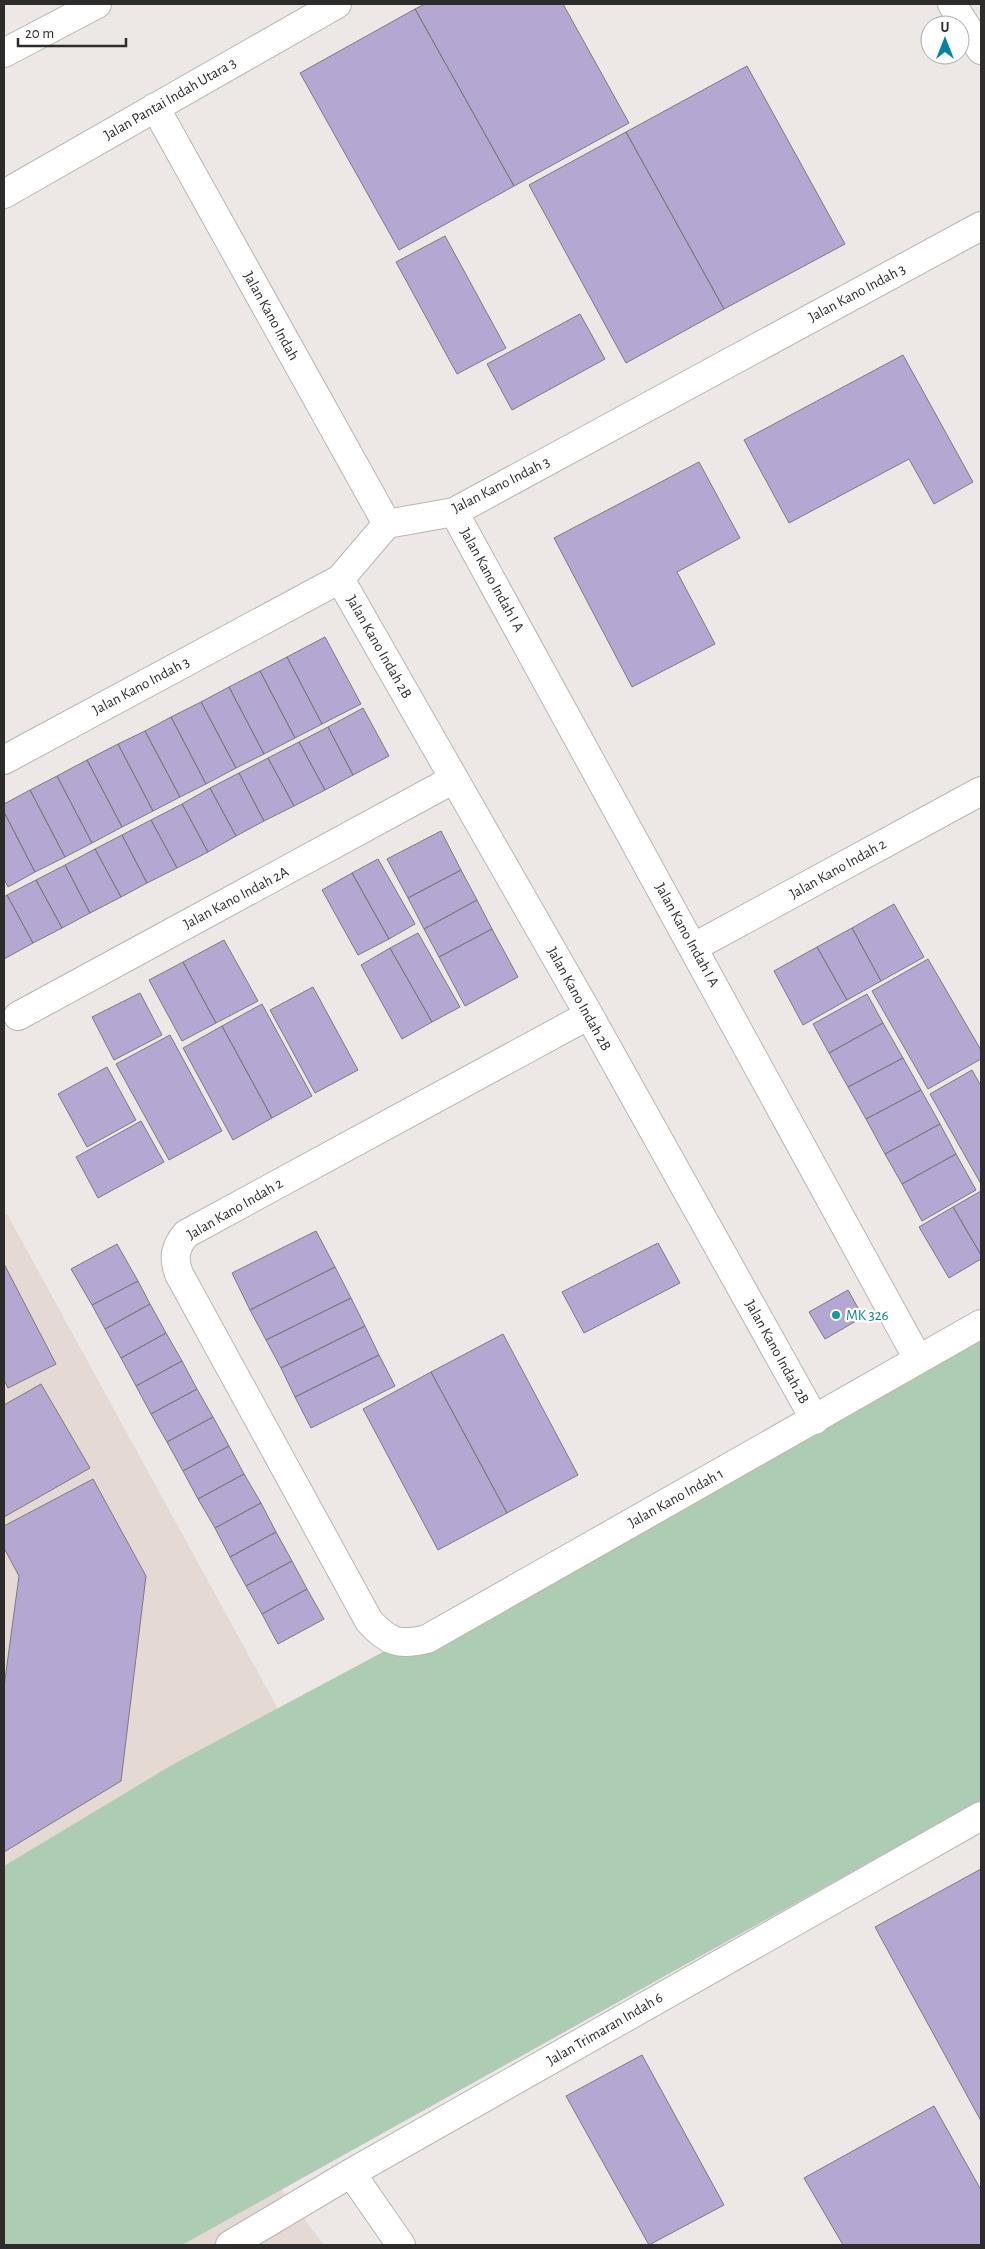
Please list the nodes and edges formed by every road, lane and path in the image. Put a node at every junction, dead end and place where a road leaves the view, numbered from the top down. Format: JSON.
{"nodes":[{"id":1,"x":97,"y":4,"type":"edge"},
{"id":2,"x":337,"y":4,"type":"edge"},
{"id":3,"x":952,"y":4,"type":"edge"},
{"id":4,"x":981,"y":50,"type":"edge"},
{"id":5,"x":4,"y":53,"type":"edge"},
{"id":6,"x":155,"y":108,"type":"junction"},
{"id":7,"x":4,"y":194,"type":"edge"},
{"id":8,"x":981,"y":226,"type":"edge"},
{"id":9,"x":454,"y":512,"type":"junction"},
{"id":10,"x":388,"y":524,"type":"junction"},
{"id":11,"x":340,"y":579,"type":"junction"},
{"id":12,"x":4,"y":760,"type":"edge"},
{"id":13,"x":454,"y":779,"type":"junction"},
{"id":14,"x":981,"y":791,"type":"edge"},
{"id":15,"x":694,"y":947,"type":"junction"},
{"id":16,"x":588,"y":1015,"type":"junction"},
{"id":17,"x":18,"y":1016,"type":"dead end"},
{"id":18,"x":981,"y":1324,"type":"edge"},
{"id":19,"x":918,"y":1359,"type":"junction"},
{"id":20,"x":815,"y":1420,"type":"junction"},
{"id":21,"x":369,"y":1621,"type":"joint"},
{"id":22,"x":981,"y":1816,"type":"edge"},
{"id":23,"x":351,"y":2173,"type":"junction"},
{"id":24,"x":230,"y":2245,"type":"edge"},
{"id":25,"x":402,"y":2245,"type":"edge"}],
"edges":[{"from":1,"to":5,"type":"street"},
{"from":2,"to":6,"type":"street","name":"Jalan Pantai Indah Utara 3"},
{"from":3,"to":4,"type":"street"},
{"from":6,"to":7,"type":"street","name":"Jalan Pantai Indah Utara 3"},
{"from":6,"to":10,"type":"street","name":"Jalan Kano Indah"},
{"from":8,"to":9,"type":"street","name":"Jalan Kano Indah 3"},
{"from":9,"to":10,"type":"street","name":"Jalan Kano Indah 3"},
{"from":9,"to":15,"type":"street","name":"Jalan Kano Indah I A"},
{"from":10,"to":11,"type":"street","name":"Jalan Kano Indah 3"},
{"from":11,"to":12,"type":"street","name":"Jalan Kano Indah 3"},
{"from":11,"to":13,"type":"street","name":"Jalan Kano Indah 2B"},
{"from":13,"to":16,"type":"street","name":"Jalan Kano Indah 2B"},
{"from":13,"to":17,"type":"street","name":"Jalan Kano Indah 2A"},
{"from":14,"to":15,"type":"street","name":"Jalan Kano Indah 2"},
{"from":15,"to":19,"type":"street","name":"Jalan Kano Indah I A"},
{"from":16,"to":20,"type":"street","name":"Jalan Kano Indah 2B"},
{"from":16,"to":21,"type":"street","name":"Jalan Kano Indah 2"},
{"from":18,"to":19,"type":"street","name":"Jalan Kano Indah 1"},
{"from":19,"to":20,"type":"street","name":"Jalan Kano Indah 1"},
{"from":20,"to":21,"type":"street","name":"Jalan Kano Indah 1"},
{"from":22,"to":23,"type":"street","name":"Jalan Trimaran Indah 6"},
{"from":23,"to":24,"type":"street","name":"Jalan Trimaran Indah 6"},
{"from":23,"to":25,"type":"street"}]}
